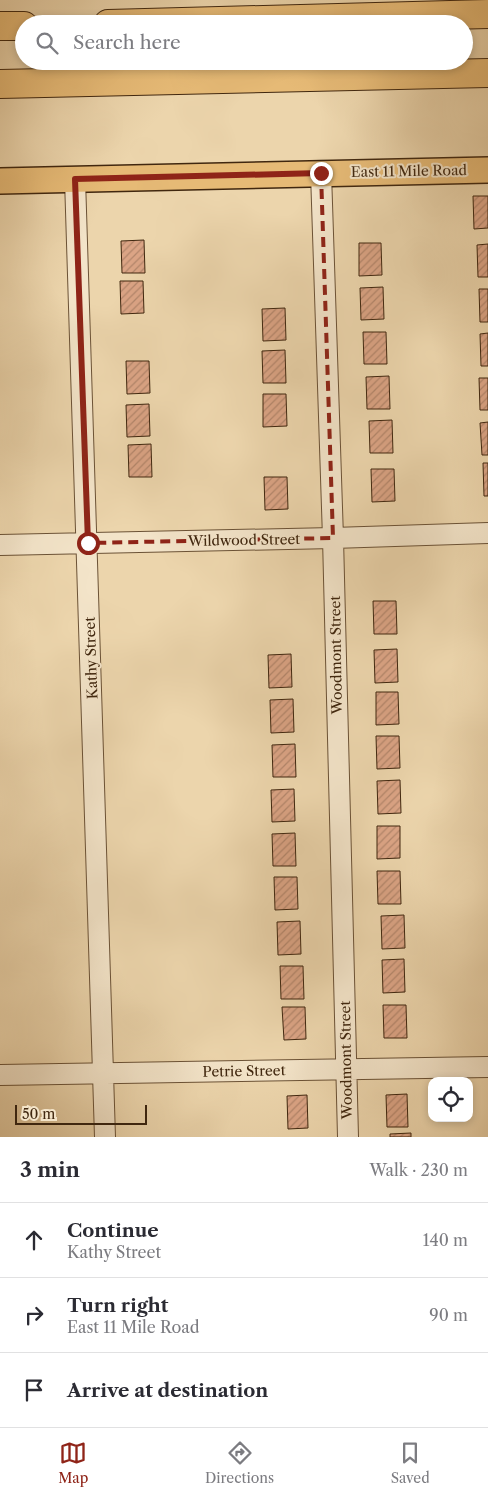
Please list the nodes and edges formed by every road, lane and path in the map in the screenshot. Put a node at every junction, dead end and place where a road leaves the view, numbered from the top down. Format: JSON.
{"nodes":[{"id":1,"x":488,"y":14,"type":"edge"},
{"id":2,"x":450,"y":15,"type":"edge"},
{"id":3,"x":0,"y":26,"type":"edge"},
{"id":4,"x":15,"y":26,"type":"edge"},
{"id":5,"x":488,"y":73,"type":"edge"},
{"id":6,"x":0,"y":84,"type":"edge"},
{"id":7,"x":488,"y":170,"type":"edge"},
{"id":8,"x":321,"y":173,"type":"junction"},
{"id":9,"x":75,"y":179,"type":"junction"},
{"id":10,"x":0,"y":181,"type":"edge"},
{"id":11,"x":488,"y":533,"type":"edge"},
{"id":12,"x":333,"y":538,"type":"junction"},
{"id":13,"x":88,"y":543,"type":"junction"},
{"id":14,"x":0,"y":545,"type":"edge"},
{"id":15,"x":488,"y":1067,"type":"edge"},
{"id":16,"x":347,"y":1069,"type":"junction"},
{"id":17,"x":103,"y":1073,"type":"junction"},
{"id":18,"x":0,"y":1075,"type":"edge"},
{"id":19,"x":105,"y":1137,"type":"edge"},
{"id":20,"x":348,"y":1137,"type":"edge"}],
"edges":[{"from":1,"to":2,"type":"highway"},
{"from":3,"to":4,"type":"highway"},
{"from":5,"to":6,"type":"highway"},
{"from":7,"to":8,"type":"main road","name":"East 11 Mile Road"},
{"from":8,"to":9,"type":"main road","name":"East 11 Mile Road"},
{"from":8,"to":12,"type":"street","name":"Woodmont Street"},
{"from":9,"to":10,"type":"main road","name":"East 11 Mile Road"},
{"from":9,"to":13,"type":"street","name":"Kathy Street"},
{"from":11,"to":12,"type":"street","name":"Wildwood Street"},
{"from":12,"to":13,"type":"street","name":"Wildwood Street"},
{"from":12,"to":16,"type":"street","name":"Woodmont Street"},
{"from":13,"to":14,"type":"street","name":"Wildwood Street"},
{"from":13,"to":17,"type":"street","name":"Kathy Street"},
{"from":15,"to":16,"type":"street","name":"Petrie Street"},
{"from":16,"to":17,"type":"street","name":"Petrie Street"},
{"from":16,"to":20,"type":"street","name":"Woodmont Street"},
{"from":17,"to":18,"type":"street","name":"Petrie Street"},
{"from":17,"to":19,"type":"street","name":"Kathy Street"}]}
